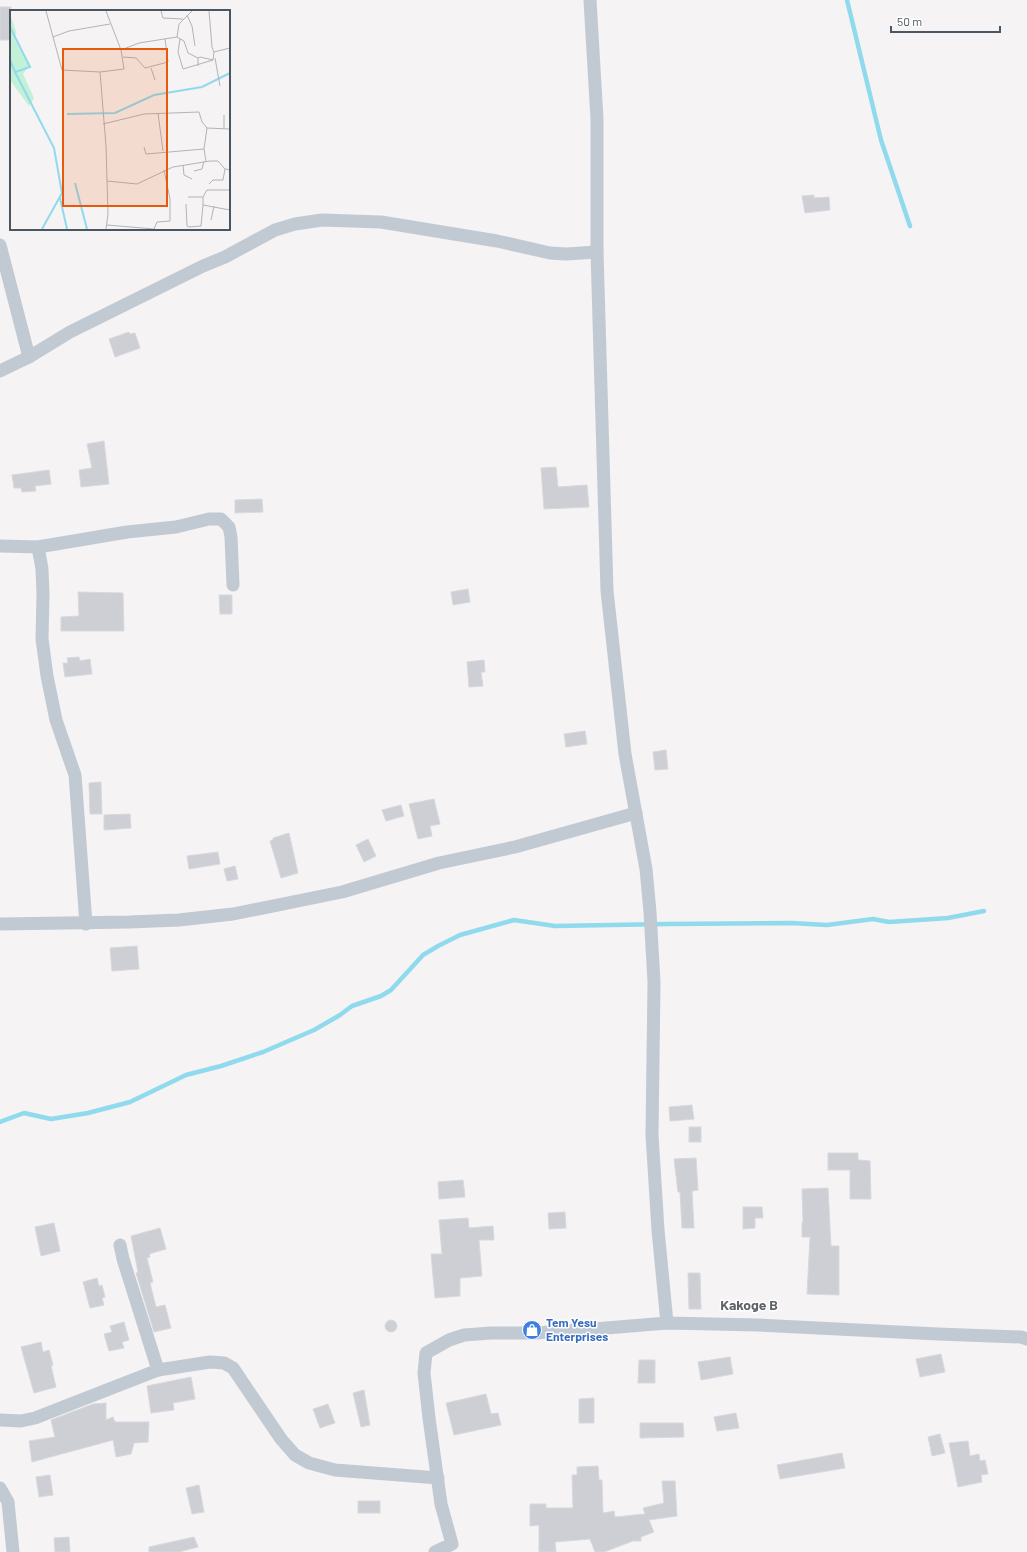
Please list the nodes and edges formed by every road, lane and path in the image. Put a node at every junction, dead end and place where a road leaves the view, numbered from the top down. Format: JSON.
{"nodes":[{"id":1,"x":590,"y":0,"type":"edge"},
{"id":2,"x":0,"y":245,"type":"edge"},
{"id":3,"x":597,"y":252,"type":"junction"},
{"id":4,"x":29,"y":357,"type":"junction"},
{"id":5,"x":0,"y":371,"type":"edge"},
{"id":6,"x":0,"y":546,"type":"edge"},
{"id":7,"x":38,"y":547,"type":"junction"},
{"id":8,"x":233,"y":585,"type":"dead end"},
{"id":9,"x":636,"y":813,"type":"junction"},
{"id":10,"x":0,"y":924,"type":"edge"},
{"id":11,"x":86,"y":924,"type":"junction"},
{"id":12,"x":120,"y":1245,"type":"dead end"},
{"id":13,"x":667,"y":1323,"type":"junction"},
{"id":14,"x":1027,"y":1339,"type":"edge"},
{"id":15,"x":158,"y":1370,"type":"junction"},
{"id":16,"x":0,"y":1420,"type":"edge"},
{"id":17,"x":438,"y":1478,"type":"junction"},
{"id":18,"x":0,"y":1488,"type":"edge"},
{"id":19,"x":454,"y":1548,"type":"edge"},
{"id":20,"x":13,"y":1552,"type":"edge"},
{"id":21,"x":435,"y":1552,"type":"edge"}],
"edges":[{"from":1,"to":3,"type":"street"},
{"from":2,"to":4,"type":"street"},
{"from":3,"to":4,"type":"street"},
{"from":3,"to":9,"type":"street"},
{"from":4,"to":5,"type":"street"},
{"from":6,"to":7,"type":"street"},
{"from":7,"to":8,"type":"street"},
{"from":7,"to":11,"type":"street"},
{"from":9,"to":11,"type":"street"},
{"from":9,"to":13,"type":"street"},
{"from":10,"to":11,"type":"street"},
{"from":12,"to":15,"type":"street"},
{"from":13,"to":14,"type":"street"},
{"from":13,"to":17,"type":"street"},
{"from":15,"to":16,"type":"street"},
{"from":15,"to":17,"type":"street"},
{"from":17,"to":19,"type":"street"},
{"from":18,"to":20,"type":"street"},
{"from":19,"to":21,"type":"street"}]}
